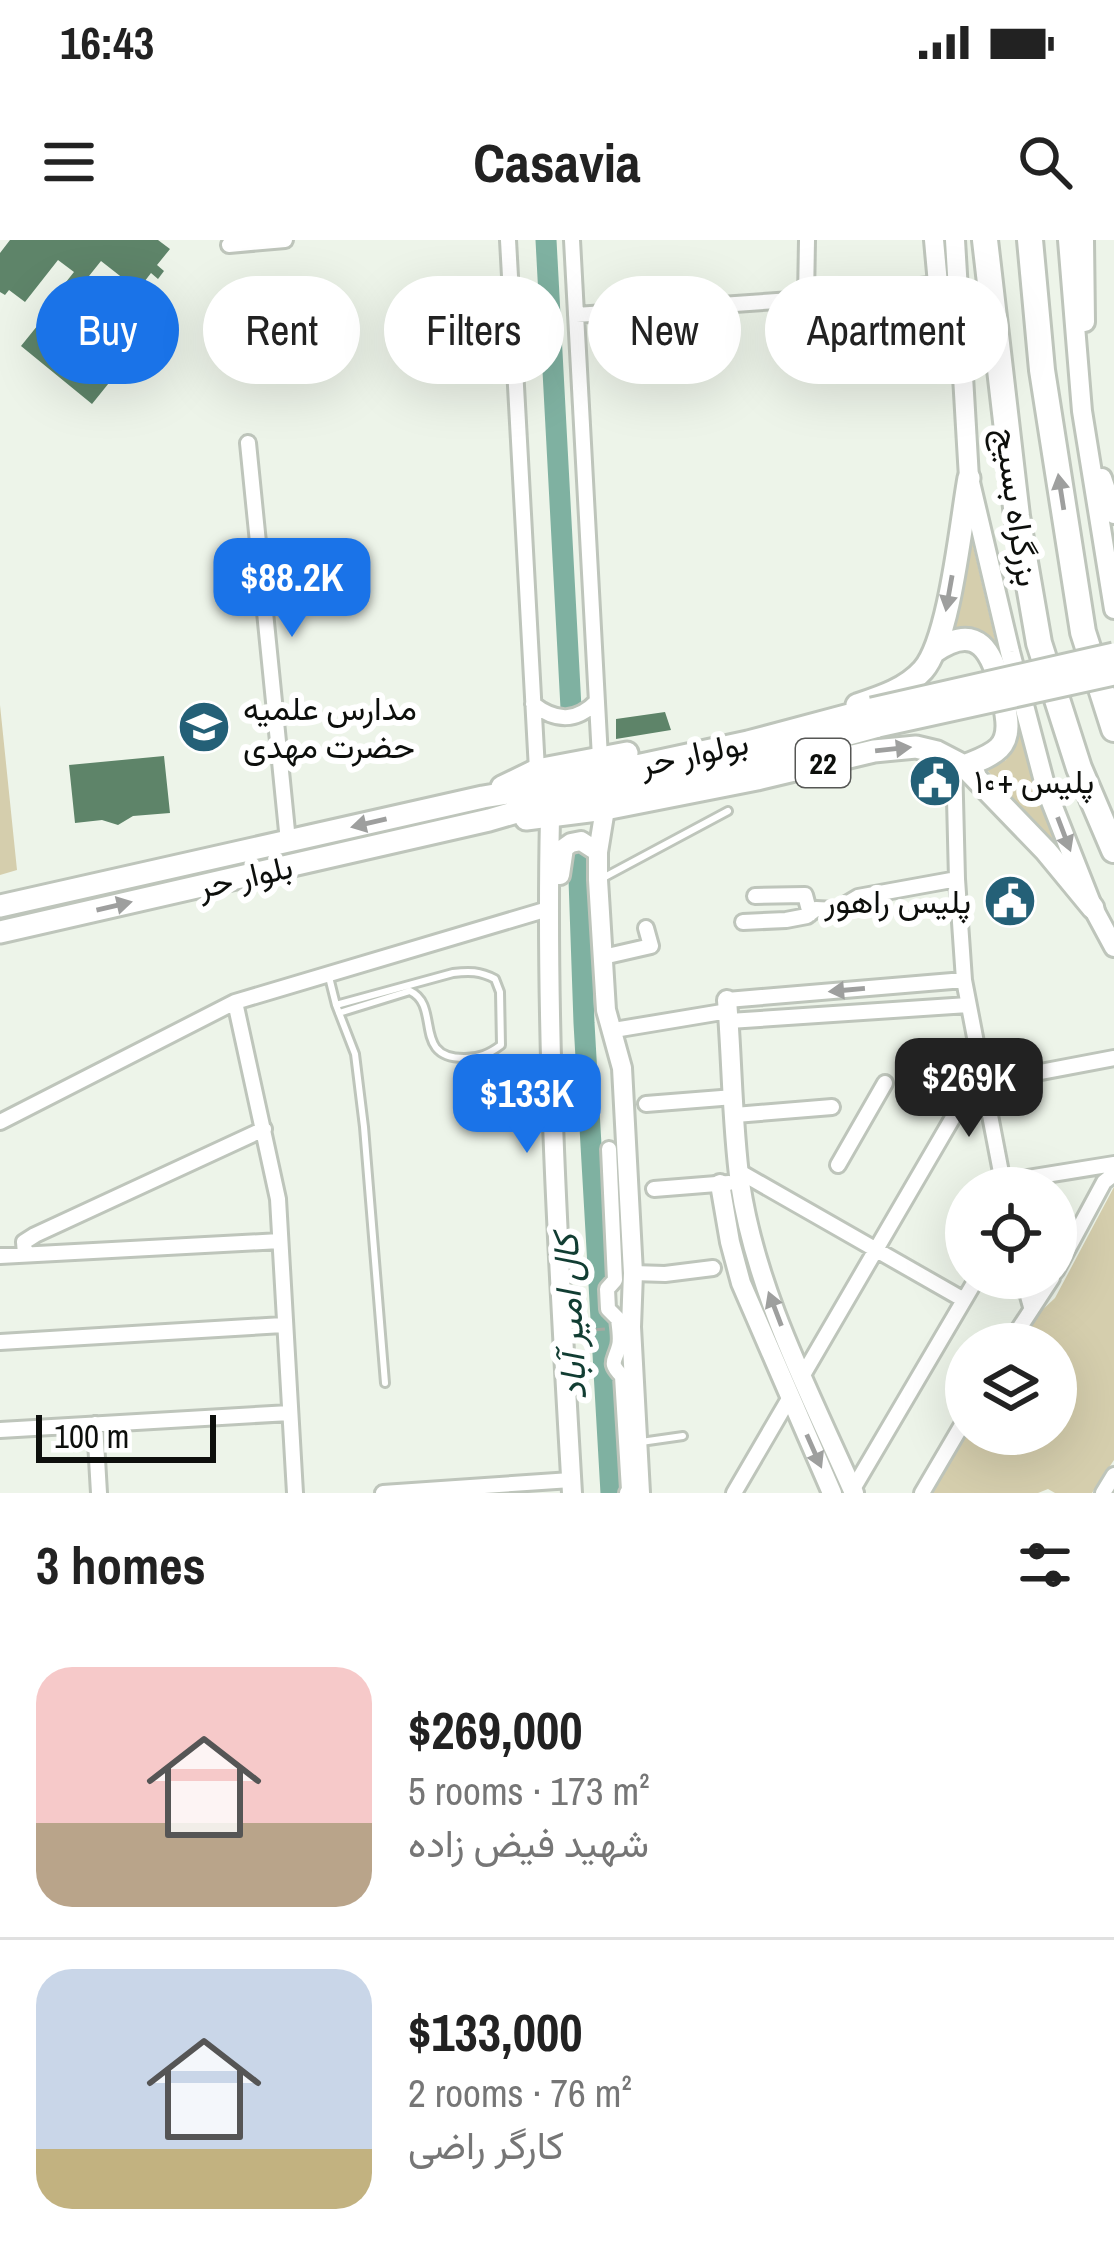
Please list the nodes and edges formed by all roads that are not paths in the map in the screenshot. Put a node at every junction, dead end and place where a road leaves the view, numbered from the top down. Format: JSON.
{"nodes":[{"id":1,"x":285,"y":240,"type":"edge"},
{"id":2,"x":508,"y":240,"type":"edge"},
{"id":3,"x":572,"y":240,"type":"edge"},
{"id":4,"x":807,"y":240,"type":"edge"},
{"id":5,"x":934,"y":240,"type":"edge"},
{"id":6,"x":956,"y":240,"type":"edge"},
{"id":7,"x":985,"y":240,"type":"edge"},
{"id":8,"x":1030,"y":240,"type":"edge"},
{"id":9,"x":1068,"y":240,"type":"edge"},
{"id":10,"x":1084,"y":240,"type":"edge"},
{"id":11,"x":230,"y":244,"type":"dead end"},
{"id":12,"x":806,"y":276,"type":"edge"},
{"id":13,"x":937,"y":276,"type":"edge"},
{"id":14,"x":957,"y":276,"type":"edge"},
{"id":15,"x":765,"y":302,"type":"edge"},
{"id":16,"x":576,"y":315,"type":"junction"},
{"id":17,"x":962,"y":384,"type":"edge"},
{"id":18,"x":1082,"y":411,"type":"junction"},
{"id":19,"x":248,"y":443,"type":"dead end"},
{"id":20,"x":969,"y":478,"type":"junction"},
{"id":21,"x":1114,"y":514,"type":"edge"},
{"id":22,"x":1114,"y":609,"type":"edge"},
{"id":23,"x":933,"y":652,"type":"junction"},
{"id":24,"x":1114,"y":654,"type":"edge"},
{"id":25,"x":1114,"y":674,"type":"edge"},
{"id":26,"x":597,"y":701,"type":"junction"},
{"id":27,"x":533,"y":704,"type":"junction"},
{"id":28,"x":875,"y":718,"type":"junction"},
{"id":29,"x":1114,"y":729,"type":"edge"},
{"id":30,"x":600,"y":758,"type":"junction"},
{"id":31,"x":959,"y":762,"type":"junction"},
{"id":32,"x":537,"y":770,"type":"junction"},
{"id":33,"x":483,"y":797,"type":"junction"},
{"id":34,"x":605,"y":808,"type":"junction"},
{"id":35,"x":728,"y":812,"type":"dead end"},
{"id":36,"x":550,"y":818,"type":"junction"},
{"id":37,"x":489,"y":820,"type":"junction"},
{"id":38,"x":288,"y":841,"type":"junction"},
{"id":39,"x":1114,"y":850,"type":"edge"},
{"id":40,"x":598,"y":852,"type":"junction"},
{"id":41,"x":957,"y":879,"type":"junction"},
{"id":42,"x":598,"y":880,"type":"junction"},
{"id":43,"x":755,"y":896,"type":"dead end"},
{"id":44,"x":0,"y":906,"type":"edge"},
{"id":45,"x":1093,"y":908,"type":"junction"},
{"id":46,"x":548,"y":909,"type":"junction"},
{"id":47,"x":810,"y":914,"type":"junction"},
{"id":48,"x":743,"y":922,"type":"dead end"},
{"id":49,"x":646,"y":928,"type":"dead end"},
{"id":50,"x":0,"y":932,"type":"edge"},
{"id":51,"x":1114,"y":947,"type":"edge"},
{"id":52,"x":603,"y":957,"type":"junction"},
{"id":53,"x":328,"y":974,"type":"junction"},
{"id":54,"x":964,"y":980,"type":"junction"},
{"id":55,"x":550,"y":994,"type":"junction"},
{"id":56,"x":235,"y":1002,"type":"junction"},
{"id":57,"x":968,"y":1005,"type":"junction"},
{"id":58,"x":338,"y":1009,"type":"junction"},
{"id":59,"x":728,"y":1011,"type":"junction"},
{"id":60,"x":614,"y":1030,"type":"junction"},
{"id":61,"x":1114,"y":1058,"type":"edge"},
{"id":62,"x":981,"y":1077,"type":"junction"},
{"id":63,"x":885,"y":1083,"type":"dead end"},
{"id":64,"x":646,"y":1104,"type":"dead end"},
{"id":65,"x":735,"y":1106,"type":"junction"},
{"id":66,"x":832,"y":1107,"type":"dead end"},
{"id":67,"x":0,"y":1123,"type":"edge"},
{"id":68,"x":265,"y":1129,"type":"junction"},
{"id":69,"x":609,"y":1149,"type":"dead end"},
{"id":70,"x":838,"y":1165,"type":"dead end"},
{"id":71,"x":1114,"y":1165,"type":"edge"},
{"id":72,"x":1000,"y":1167,"type":"edge"},
{"id":73,"x":1077,"y":1172,"type":"edge"},
{"id":74,"x":1114,"y":1174,"type":"edge"},
{"id":75,"x":740,"y":1178,"type":"junction"},
{"id":76,"x":719,"y":1184,"type":"junction"},
{"id":77,"x":654,"y":1189,"type":"dead end"},
{"id":78,"x":1077,"y":1232,"type":"edge"},
{"id":79,"x":280,"y":1241,"type":"junction"},
{"id":80,"x":875,"y":1250,"type":"junction"},
{"id":81,"x":26,"y":1254,"type":"junction"},
{"id":82,"x":0,"y":1256,"type":"edge"},
{"id":83,"x":712,"y":1268,"type":"dead end"},
{"id":84,"x":633,"y":1274,"type":"junction"},
{"id":85,"x":1029,"y":1299,"type":"edge"},
{"id":86,"x":1037,"y":1299,"type":"edge"},
{"id":87,"x":964,"y":1300,"type":"joint"},
{"id":88,"x":1031,"y":1307,"type":"junction"},
{"id":89,"x":1022,"y":1323,"type":"edge"},
{"id":90,"x":284,"y":1325,"type":"junction"},
{"id":91,"x":0,"y":1342,"type":"edge"},
{"id":92,"x":803,"y":1375,"type":"junction"},
{"id":93,"x":385,"y":1383,"type":"dead end"},
{"id":94,"x":790,"y":1397,"type":"junction"},
{"id":95,"x":290,"y":1413,"type":"junction"},
{"id":96,"x":95,"y":1424,"type":"junction"},
{"id":97,"x":0,"y":1430,"type":"edge"},
{"id":98,"x":683,"y":1436,"type":"dead end"},
{"id":99,"x":638,"y":1442,"type":"junction"},
{"id":100,"x":945,"y":1454,"type":"edge"},
{"id":101,"x":1114,"y":1475,"type":"edge"},
{"id":102,"x":571,"y":1486,"type":"edge"},
{"id":103,"x":854,"y":1491,"type":"edge"},
{"id":104,"x":99,"y":1493,"type":"edge"},
{"id":105,"x":295,"y":1493,"type":"edge"},
{"id":106,"x":383,"y":1493,"type":"edge"},
{"id":107,"x":627,"y":1493,"type":"edge"},
{"id":108,"x":640,"y":1493,"type":"edge"},
{"id":109,"x":734,"y":1493,"type":"edge"},
{"id":110,"x":832,"y":1493,"type":"edge"},
{"id":111,"x":922,"y":1493,"type":"edge"},
{"id":112,"x":1102,"y":1493,"type":"edge"}],
"edges":[{"from":1,"to":11,"type":"street"},
{"from":2,"to":27,"type":"street"},
{"from":3,"to":16,"type":"street"},
{"from":4,"to":12,"type":"street"},
{"from":5,"to":13,"type":"street"},
{"from":6,"to":14,"type":"street"},
{"from":7,"to":39,"type":"highway","name":"بزرگراه بسیج"},
{"from":29,"to":8,"type":"highway","name":"بزرگراه بسیج","one_way":true},
{"from":9,"to":18,"type":"street"},
{"from":10,"to":18,"type":"street"},
{"from":15,"to":16,"type":"street"},
{"from":16,"to":26,"type":"street"},
{"from":17,"to":20,"type":"street"},
{"from":18,"to":21,"type":"street"},
{"from":18,"to":22,"type":"street"},
{"from":19,"to":38,"type":"street"},
{"from":20,"to":23,"type":"main road","one_way":true},
{"from":20,"to":45,"type":"street","one_way":true},
{"from":23,"to":30,"type":"main road","number":"22"},
{"from":23,"to":31,"type":"main road"},
{"from":24,"to":28,"type":"main road","name":"بولوار حر","bridge":true},
{"from":25,"to":28,"type":"main road","name":"بولوار حر","bridge":true},
{"from":26,"to":27,"type":"street"},
{"from":26,"to":30,"type":"street"},
{"from":27,"to":32,"type":"street"},
{"from":28,"to":33,"type":"main road","name":"بولوار حر"},
{"from":28,"to":37,"type":"main road","name":"بولوار حر"},
{"from":30,"to":32,"type":"main road","number":"22"},
{"from":34,"to":31,"type":"main road","number":"22","one_way":true},
{"from":31,"to":41,"type":"street"},
{"from":31,"to":45,"type":"main road"},
{"from":32,"to":33,"type":"main road","number":"22"},
{"from":33,"to":38,"type":"main road","name":"بلوار حر","number":"22","one_way":true},
{"from":34,"to":36,"type":"main road","number":"22"},
{"from":34,"to":40,"type":"street"},
{"from":35,"to":42,"type":"lane"},
{"from":36,"to":37,"type":"main road","number":"22"},
{"from":36,"to":46,"type":"street"},
{"from":50,"to":37,"type":"main road","name":"بلوار حر","number":"22","one_way":true},
{"from":38,"to":44,"type":"main road","name":"بلوار حر","number":"22"},
{"from":40,"to":42,"type":"street"},
{"from":40,"to":55,"type":"street"},
{"from":41,"to":47,"type":"street"},
{"from":41,"to":54,"type":"street"},
{"from":42,"to":52,"type":"street"},
{"from":43,"to":47,"type":"street"},
{"from":45,"to":51,"type":"street"},
{"from":46,"to":53,"type":"street"},
{"from":46,"to":55,"type":"street"},
{"from":47,"to":48,"type":"street"},
{"from":49,"to":52,"type":"street"},
{"from":52,"to":60,"type":"street"},
{"from":53,"to":56,"type":"street"},
{"from":53,"to":58,"type":"lane"},
{"from":54,"to":57,"type":"street"},
{"from":54,"to":59,"type":"street","one_way":true},
{"from":55,"to":102,"type":"street"},
{"from":56,"to":67,"type":"street"},
{"from":56,"to":68,"type":"street"},
{"from":57,"to":59,"type":"street"},
{"from":57,"to":62,"type":"street"},
{"from":58,"to":58,"type":"lane"},
{"from":58,"to":93,"type":"lane"},
{"from":59,"to":60,"type":"street"},
{"from":59,"to":65,"type":"street"},
{"from":60,"to":84,"type":"street"},
{"from":61,"to":62,"type":"street"},
{"from":62,"to":72,"type":"street"},
{"from":62,"to":80,"type":"street"},
{"from":63,"to":70,"type":"street"},
{"from":64,"to":65,"type":"street"},
{"from":65,"to":66,"type":"street"},
{"from":65,"to":75,"type":"street"},
{"from":68,"to":79,"type":"street"},
{"from":68,"to":81,"type":"street"},
{"from":69,"to":107,"type":"street"},
{"from":71,"to":73,"type":"street"},
{"from":74,"to":78,"type":"street"},
{"from":75,"to":76,"type":"street"},
{"from":75,"to":80,"type":"street"},
{"from":92,"to":75,"type":"street","one_way":true},
{"from":76,"to":77,"type":"street"},
{"from":76,"to":94,"type":"street"},
{"from":79,"to":81,"type":"street"},
{"from":79,"to":90,"type":"street"},
{"from":80,"to":87,"type":"street"},
{"from":80,"to":92,"type":"street"},
{"from":81,"to":82,"type":"street"},
{"from":83,"to":84,"type":"street"},
{"from":84,"to":99,"type":"street"},
{"from":85,"to":88,"type":"street"},
{"from":86,"to":88,"type":"street"},
{"from":87,"to":103,"type":"street"},
{"from":88,"to":89,"type":"street"},
{"from":90,"to":91,"type":"street"},
{"from":90,"to":95,"type":"street"},
{"from":92,"to":103,"type":"street"},
{"from":94,"to":109,"type":"street"},
{"from":94,"to":110,"type":"street","one_way":true},
{"from":95,"to":96,"type":"street"},
{"from":95,"to":105,"type":"street"},
{"from":96,"to":97,"type":"street"},
{"from":96,"to":104,"type":"street"},
{"from":98,"to":99,"type":"lane"},
{"from":99,"to":108,"type":"street"},
{"from":100,"to":111,"type":"street"},
{"from":101,"to":112,"type":"street"},
{"from":102,"to":106,"type":"street"}]}
